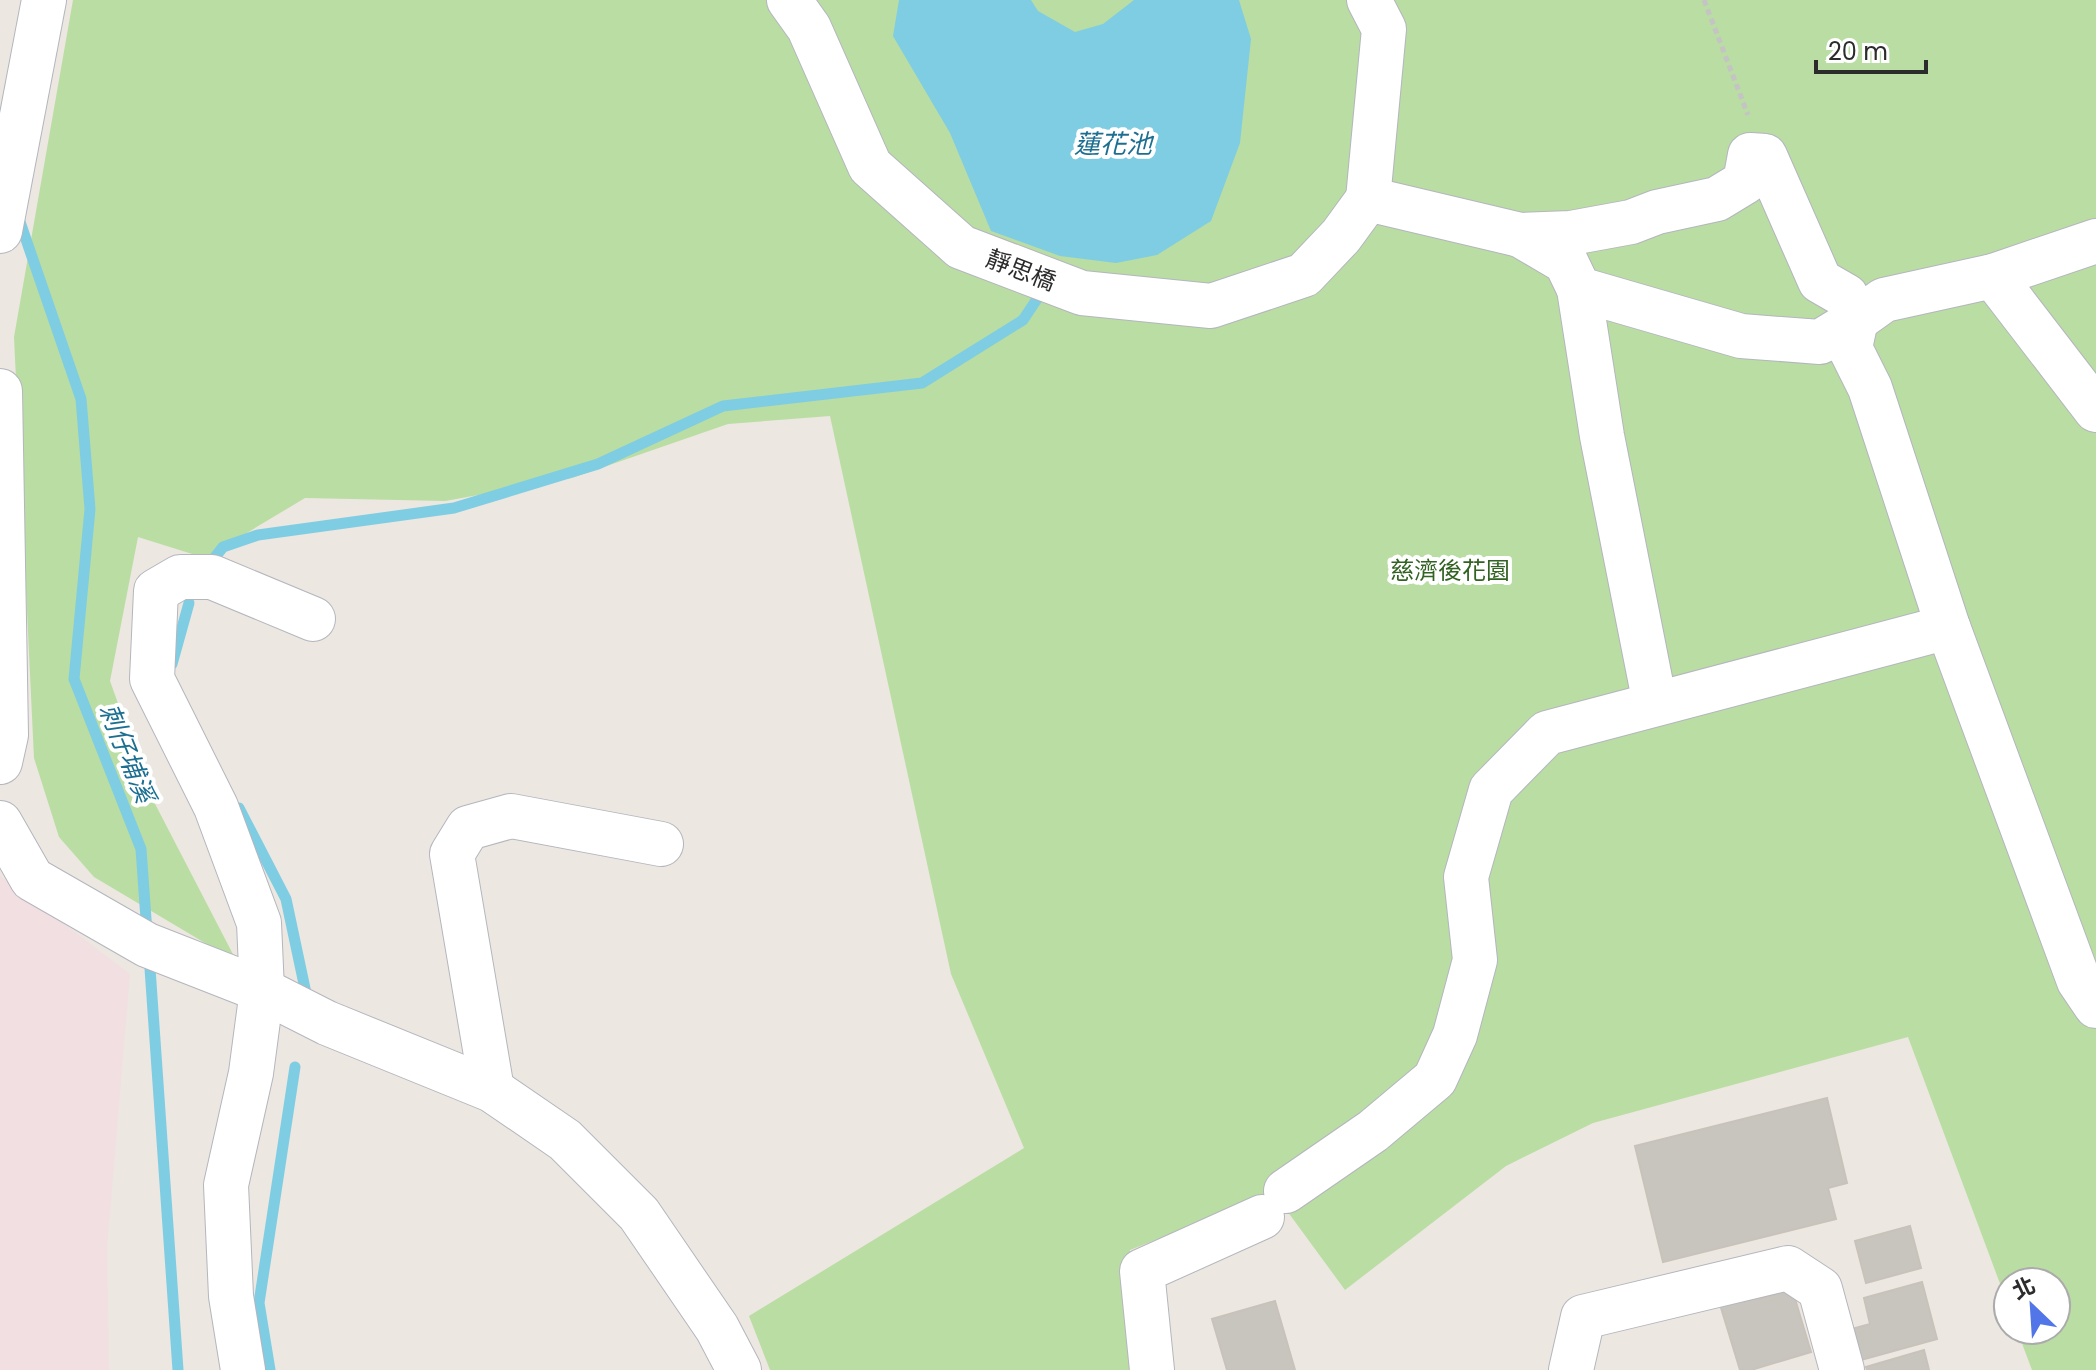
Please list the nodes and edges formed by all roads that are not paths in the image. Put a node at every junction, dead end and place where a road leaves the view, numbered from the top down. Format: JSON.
{"nodes":[{"id":1,"x":44,"y":0,"type":"edge"},
{"id":2,"x":789,"y":0,"type":"edge"},
{"id":3,"x":1369,"y":0,"type":"edge"},
{"id":4,"x":1368,"y":199,"type":"junction"},
{"id":5,"x":0,"y":231,"type":"edge"},
{"id":6,"x":1520,"y":235,"type":"junction"},
{"id":7,"x":2096,"y":241,"type":"edge"},
{"id":8,"x":1993,"y":276,"type":"junction"},
{"id":9,"x":1579,"y":289,"type":"junction"},
{"id":10,"x":1856,"y":320,"type":"junction"},
{"id":11,"x":0,"y":391,"type":"edge"},
{"id":12,"x":2096,"y":410,"type":"edge"},
{"id":13,"x":313,"y":619,"type":"dead end"},
{"id":14,"x":1948,"y":627,"type":"junction"},
{"id":15,"x":1655,"y":704,"type":"junction"},
{"id":16,"x":0,"y":762,"type":"edge"},
{"id":17,"x":7,"y":835,"type":"edge"},
{"id":18,"x":661,"y":844,"type":"dead end"},
{"id":19,"x":0,"y":889,"type":"edge"},
{"id":20,"x":262,"y":990,"type":"junction"},
{"id":21,"x":2096,"y":1006,"type":"edge"},
{"id":22,"x":492,"y":1090,"type":"junction"},
{"id":23,"x":243,"y":1370,"type":"edge"},
{"id":24,"x":739,"y":1370,"type":"edge"},
{"id":25,"x":1152,"y":1370,"type":"edge"},
{"id":26,"x":1571,"y":1370,"type":"edge"},
{"id":27,"x":1842,"y":1370,"type":"edge"}],
"edges":[{"from":1,"to":5,"type":"street"},
{"from":2,"to":4,"type":"street","name":"靜思橋"},
{"from":3,"to":4,"type":"street"},
{"from":4,"to":6,"type":"street"},
{"from":6,"to":9,"type":"street"},
{"from":6,"to":10,"type":"street"},
{"from":7,"to":8,"type":"street"},
{"from":8,"to":10,"type":"street"},
{"from":8,"to":12,"type":"street"},
{"from":9,"to":10,"type":"street"},
{"from":9,"to":15,"type":"street"},
{"from":10,"to":14,"type":"street"},
{"from":11,"to":16,"type":"street"},
{"from":13,"to":20,"type":"street"},
{"from":14,"to":15,"type":"street"},
{"from":14,"to":21,"type":"street"},
{"from":15,"to":25,"type":"street"},
{"from":17,"to":19,"type":"street"},
{"from":17,"to":20,"type":"street"},
{"from":18,"to":22,"type":"street"},
{"from":20,"to":22,"type":"street"},
{"from":20,"to":23,"type":"street"},
{"from":22,"to":24,"type":"street"},
{"from":26,"to":27,"type":"street"}]}
